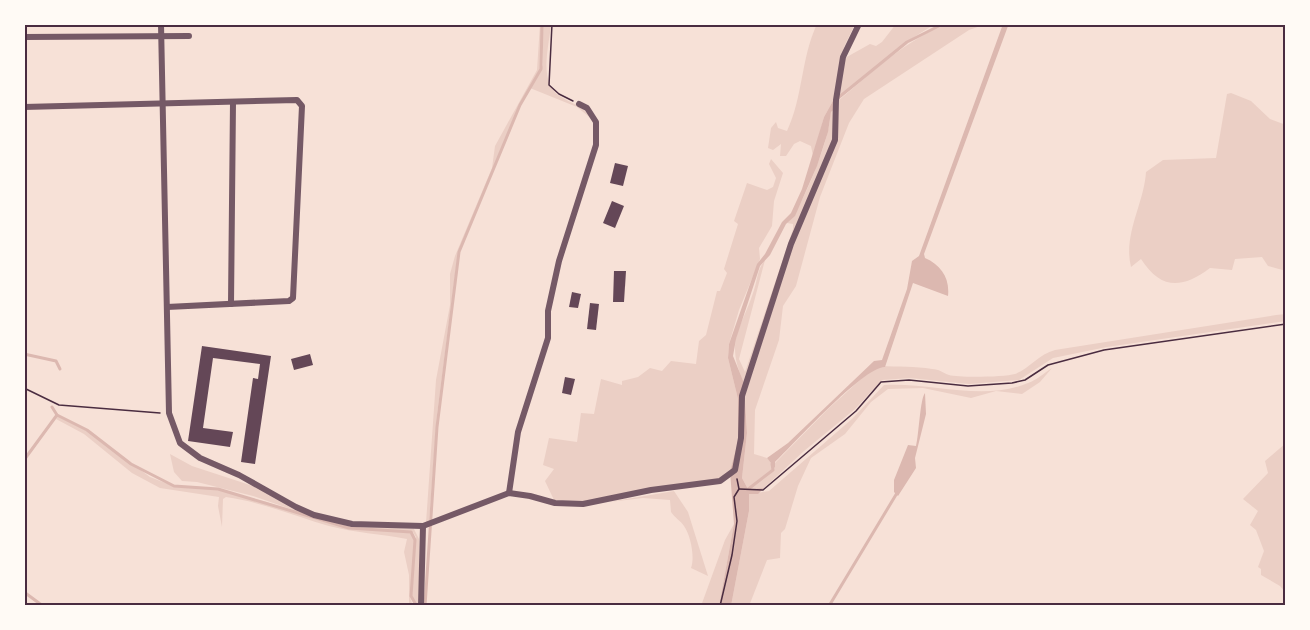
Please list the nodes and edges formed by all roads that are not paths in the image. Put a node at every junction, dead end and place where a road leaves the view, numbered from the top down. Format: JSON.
{"nodes":[{"id":1,"x":161,"y":24,"type":"edge"},
{"id":2,"x":858,"y":24,"type":"edge"},
{"id":3,"x":161,"y":36,"type":"junction"},
{"id":4,"x":189,"y":36,"type":"dead end"},
{"id":5,"x":24,"y":37,"type":"edge"},
{"id":6,"x":233,"y":102,"type":"junction"},
{"id":7,"x":163,"y":104,"type":"junction"},
{"id":8,"x":579,"y":104,"type":"road end"},
{"id":9,"x":24,"y":107,"type":"edge"},
{"id":10,"x":231,"y":304,"type":"junction"},
{"id":11,"x":167,"y":307,"type":"junction"},
{"id":12,"x":509,"y":494,"type":"junction"},
{"id":13,"x":423,"y":526,"type":"junction"},
{"id":14,"x":421,"y":606,"type":"edge"}],
"edges":[{"from":1,"to":3,"type":"street"},
{"from":2,"to":12,"type":"street"},
{"from":3,"to":4,"type":"street"},
{"from":3,"to":5,"type":"street"},
{"from":3,"to":7,"type":"street"},
{"from":6,"to":7,"type":"street"},
{"from":6,"to":10,"type":"street"},
{"from":6,"to":10,"type":"street"},
{"from":7,"to":9,"type":"street"},
{"from":7,"to":11,"type":"street"},
{"from":8,"to":12,"type":"street"},
{"from":10,"to":11,"type":"street"},
{"from":11,"to":13,"type":"street"},
{"from":12,"to":13,"type":"street"},
{"from":13,"to":14,"type":"street"}]}
